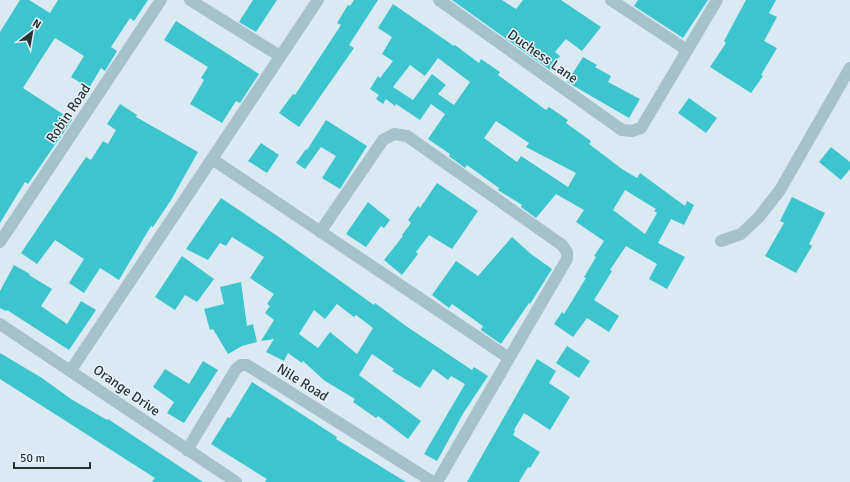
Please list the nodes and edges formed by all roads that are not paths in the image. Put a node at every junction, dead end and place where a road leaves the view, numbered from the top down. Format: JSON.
{"nodes":[{"id":1,"x":161,"y":0,"type":"edge"},
{"id":2,"x":190,"y":0,"type":"edge"},
{"id":3,"x":318,"y":0,"type":"edge"},
{"id":4,"x":439,"y":0,"type":"edge"},
{"id":5,"x":611,"y":0,"type":"edge"},
{"id":6,"x":717,"y":0,"type":"edge"},
{"id":7,"x":687,"y":50,"type":"junction"},
{"id":8,"x":280,"y":56,"type":"junction"},
{"id":9,"x":850,"y":68,"type":"edge"},
{"id":10,"x":212,"y":159,"type":"junction"},
{"id":11,"x":320,"y":232,"type":"junction"},
{"id":12,"x":721,"y":241,"type":"dead end"},
{"id":13,"x":0,"y":242,"type":"edge"},
{"id":14,"x":0,"y":324,"type":"edge"},
{"id":15,"x":509,"y":358,"type":"junction"},
{"id":16,"x":71,"y":370,"type":"junction"},
{"id":17,"x":187,"y":450,"type":"junction"},
{"id":18,"x":236,"y":482,"type":"edge"},
{"id":19,"x":433,"y":482,"type":"edge"},
{"id":20,"x":437,"y":482,"type":"edge"}],
"edges":[{"from":1,"to":13,"type":"street","name":"Robin Road"},
{"from":2,"to":8,"type":"street"},
{"from":3,"to":8,"type":"street"},
{"from":4,"to":7,"type":"street","name":"Duchess Lane"},
{"from":5,"to":7,"type":"street"},
{"from":6,"to":7,"type":"street"},
{"from":8,"to":10,"type":"street"},
{"from":9,"to":12,"type":"street"},
{"from":10,"to":11,"type":"street"},
{"from":10,"to":16,"type":"street"},
{"from":11,"to":15,"type":"street"},
{"from":11,"to":15,"type":"street"},
{"from":14,"to":16,"type":"street","name":"Orange Drive"},
{"from":15,"to":20,"type":"street"},
{"from":16,"to":17,"type":"street","name":"Orange Drive"},
{"from":17,"to":18,"type":"street","name":"Orange Drive"},
{"from":17,"to":19,"type":"street","name":"Nile Road"}]}
